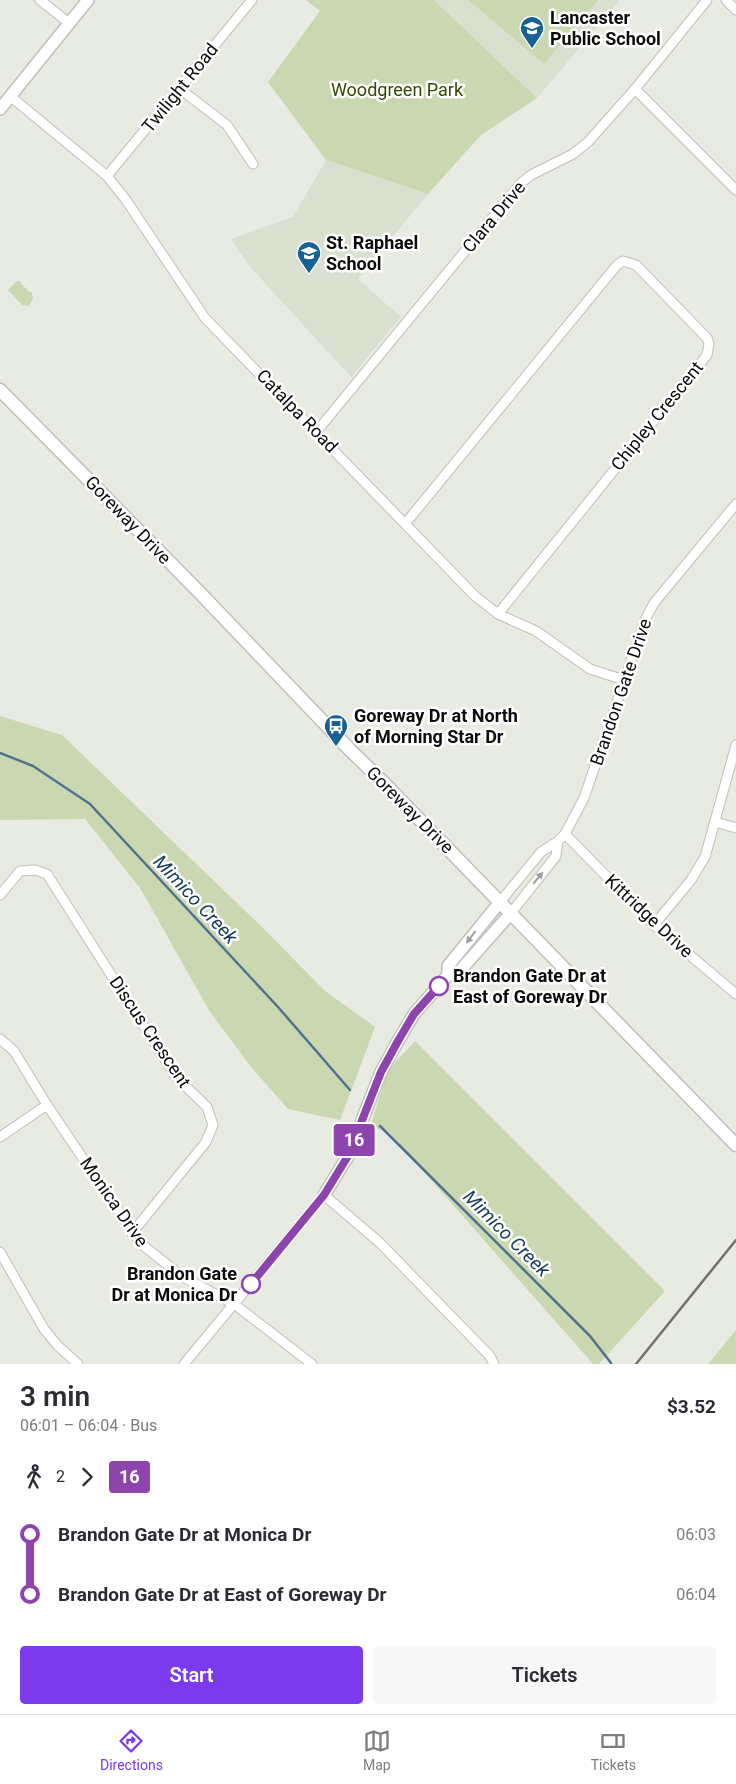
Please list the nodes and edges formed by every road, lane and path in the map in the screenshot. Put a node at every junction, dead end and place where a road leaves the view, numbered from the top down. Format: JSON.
{"nodes":[{"id":1,"x":40,"y":0,"type":"edge"},
{"id":2,"x":88,"y":0,"type":"edge"},
{"id":3,"x":252,"y":0,"type":"edge"},
{"id":4,"x":707,"y":0,"type":"edge"},
{"id":5,"x":726,"y":0,"type":"edge"},
{"id":6,"x":736,"y":10,"type":"edge"},
{"id":7,"x":69,"y":23,"type":"junction"},
{"id":8,"x":635,"y":88,"type":"junction"},
{"id":9,"x":180,"y":89,"type":"junction"},
{"id":10,"x":10,"y":96,"type":"junction"},
{"id":11,"x":0,"y":109,"type":"edge"},
{"id":12,"x":253,"y":164,"type":"dead end"},
{"id":13,"x":107,"y":176,"type":"junction"},
{"id":14,"x":736,"y":190,"type":"edge"},
{"id":15,"x":0,"y":390,"type":"edge"},
{"id":16,"x":317,"y":432,"type":"junction"},
{"id":17,"x":736,"y":504,"type":"edge"},
{"id":18,"x":405,"y":524,"type":"junction"},
{"id":19,"x":498,"y":614,"type":"junction"},
{"id":20,"x":624,"y":680,"type":"junction"},
{"id":21,"x":736,"y":745,"type":"edge"},
{"id":22,"x":715,"y":822,"type":"junction"},
{"id":23,"x":736,"y":828,"type":"edge"},
{"id":24,"x":565,"y":834,"type":"junction"},
{"id":25,"x":558,"y":842,"type":"junction"},
{"id":26,"x":0,"y":895,"type":"edge"},
{"id":27,"x":500,"y":902,"type":"junction"},
{"id":28,"x":511,"y":913,"type":"junction"},
{"id":29,"x":654,"y":925,"type":"junction"},
{"id":30,"x":448,"y":976,"type":"junction"},
{"id":31,"x":736,"y":994,"type":"edge"},
{"id":32,"x":0,"y":1039,"type":"edge"},
{"id":33,"x":47,"y":1105,"type":"junction"},
{"id":34,"x":0,"y":1137,"type":"edge"},
{"id":35,"x":736,"y":1145,"type":"edge"},
{"id":36,"x":324,"y":1195,"type":"junction"},
{"id":37,"x":132,"y":1233,"type":"junction"},
{"id":38,"x":0,"y":1252,"type":"edge"},
{"id":39,"x":234,"y":1304,"type":"junction"},
{"id":40,"x":78,"y":1364,"type":"edge"},
{"id":41,"x":184,"y":1364,"type":"edge"},
{"id":42,"x":312,"y":1364,"type":"edge"},
{"id":43,"x":494,"y":1364,"type":"edge"}],
"edges":[{"from":1,"to":7,"type":"street"},
{"from":2,"to":7,"type":"street"},
{"from":3,"to":9,"type":"street","name":"Twilight Road"},
{"from":4,"to":8,"type":"street","name":"Clara Drive"},
{"from":5,"to":6,"type":"street"},
{"from":7,"to":10,"type":"street"},
{"from":8,"to":14,"type":"street"},
{"from":8,"to":16,"type":"street","name":"Clara Drive"},
{"from":9,"to":12,"type":"street"},
{"from":9,"to":13,"type":"street","name":"Twilight Road"},
{"from":10,"to":11,"type":"street"},
{"from":10,"to":13,"type":"street","name":"Catalpa Road"},
{"from":13,"to":16,"type":"street","name":"Catalpa Road"},
{"from":15,"to":27,"type":"main road","name":"Goreway Drive"},
{"from":16,"to":18,"type":"street","name":"Catalpa Road"},
{"from":17,"to":20,"type":"street","name":"Brandon Gate Drive"},
{"from":18,"to":19,"type":"street","name":"Catalpa Road"},
{"from":18,"to":19,"type":"street","name":"Chipley Crescent"},
{"from":19,"to":20,"type":"street","name":"Catalpa Road"},
{"from":20,"to":24,"type":"street","name":"Brandon Gate Drive"},
{"from":21,"to":22,"type":"street"},
{"from":22,"to":23,"type":"street"},
{"from":22,"to":29,"type":"street"},
{"from":24,"to":25,"type":"street","name":"Brandon Gate Drive"},
{"from":24,"to":29,"type":"street","name":"Kittridge Drive"},
{"from":25,"to":27,"type":"street","name":"Brandon Gate Drive"},
{"from":28,"to":25,"type":"street","name":"Brandon Gate Drive","one_way":true},
{"from":26,"to":37,"type":"street","name":"Discus Crescent"},
{"from":27,"to":28,"type":"main road","name":"Goreway Drive"},
{"from":27,"to":30,"type":"street","name":"Brandon Gate Drive","one_way":true},
{"from":28,"to":30,"type":"street","name":"Brandon Gate Drive"},
{"from":28,"to":35,"type":"main road","name":"Goreway Drive"},
{"from":29,"to":31,"type":"street","name":"Kittridge Drive"},
{"from":30,"to":36,"type":"street","name":"Brandon Gate Drive"},
{"from":32,"to":33,"type":"street","name":"Monica Drive"},
{"from":33,"to":34,"type":"street"},
{"from":33,"to":37,"type":"street","name":"Monica Drive"},
{"from":36,"to":39,"type":"street","name":"Brandon Gate Drive"},
{"from":36,"to":43,"type":"street"},
{"from":37,"to":39,"type":"street","name":"Monica Drive"},
{"from":38,"to":40,"type":"street"},
{"from":39,"to":41,"type":"street","name":"Brandon Gate Drive"},
{"from":39,"to":42,"type":"street","name":"Monica Drive"}]}
